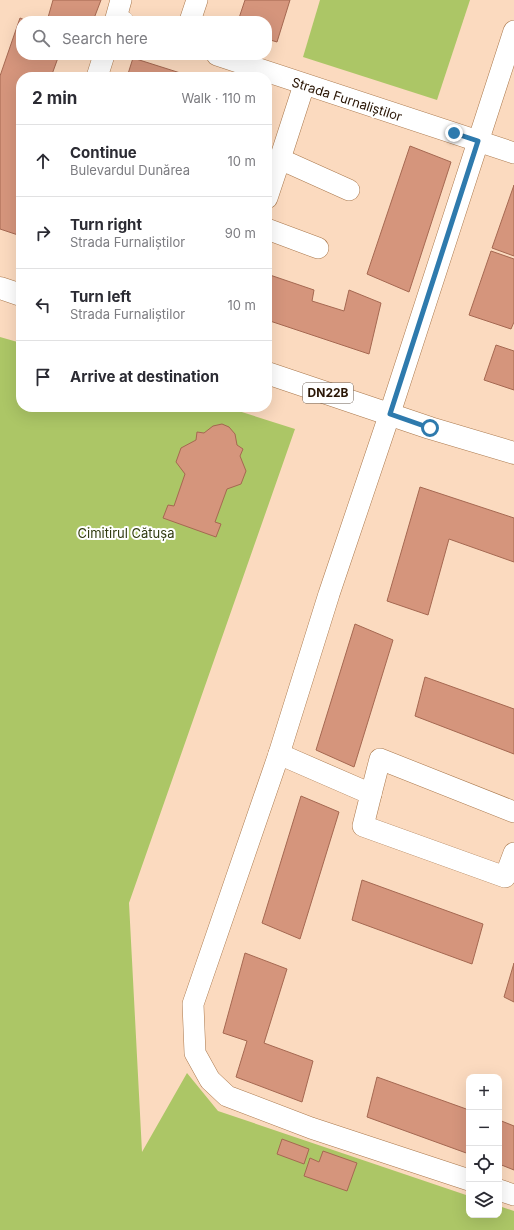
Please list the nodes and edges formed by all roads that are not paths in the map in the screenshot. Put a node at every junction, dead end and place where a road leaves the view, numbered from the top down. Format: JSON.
{"nodes":[{"id":1,"x":197,"y":0,"type":"edge"},
{"id":2,"x":192,"y":16,"type":"edge"},
{"id":3,"x":514,"y":31,"type":"edge"},
{"id":4,"x":102,"y":60,"type":"edge"},
{"id":5,"x":232,"y":60,"type":"edge"},
{"id":6,"x":99,"y":72,"type":"edge"},
{"id":7,"x":266,"y":72,"type":"edge"},
{"id":8,"x":272,"y":74,"type":"edge"},
{"id":9,"x":304,"y":85,"type":"junction"},
{"id":10,"x":478,"y":141,"type":"junction"},
{"id":11,"x":514,"y":153,"type":"edge"},
{"id":12,"x":280,"y":159,"type":"junction"},
{"id":13,"x":272,"y":183,"type":"edge"},
{"id":14,"x":349,"y":190,"type":"dead end"},
{"id":15,"x":272,"y":231,"type":"edge"},
{"id":16,"x":318,"y":248,"type":"dead end"},
{"id":17,"x":0,"y":288,"type":"edge"},
{"id":18,"x":16,"y":293,"type":"edge"},
{"id":19,"x":272,"y":375,"type":"edge"},
{"id":20,"x":390,"y":414,"type":"junction"},
{"id":21,"x":514,"y":453,"type":"edge"},
{"id":22,"x":279,"y":754,"type":"junction"},
{"id":23,"x":371,"y":794,"type":"junction"},
{"id":24,"x":514,"y":812,"type":"edge"},
{"id":25,"x":514,"y":853,"type":"edge"},
{"id":26,"x":466,"y":1179,"type":"edge"},
{"id":27,"x":502,"y":1191,"type":"edge"},
{"id":28,"x":514,"y":1195,"type":"edge"}],
"edges":[{"from":1,"to":2,"type":"street"},
{"from":3,"to":10,"type":"street"},
{"from":4,"to":6,"type":"street"},
{"from":5,"to":7,"type":"street","name":"Strada Furnaliștilor"},
{"from":8,"to":9,"type":"street","name":"Strada Furnaliștilor"},
{"from":9,"to":10,"type":"street","name":"Strada Furnaliștilor"},
{"from":9,"to":12,"type":"street"},
{"from":10,"to":11,"type":"street","name":"Strada Furnaliștilor"},
{"from":10,"to":20,"type":"street"},
{"from":12,"to":13,"type":"street"},
{"from":12,"to":14,"type":"street"},
{"from":15,"to":16,"type":"street"},
{"from":17,"to":18,"type":"main road"},
{"from":19,"to":20,"type":"main road","number":"DN22B"},
{"from":20,"to":21,"type":"main road","number":"DN22B"},
{"from":20,"to":22,"type":"street"},
{"from":22,"to":23,"type":"street"},
{"from":22,"to":26,"type":"street"},
{"from":23,"to":24,"type":"street"},
{"from":23,"to":25,"type":"street"},
{"from":27,"to":28,"type":"street"}]}
